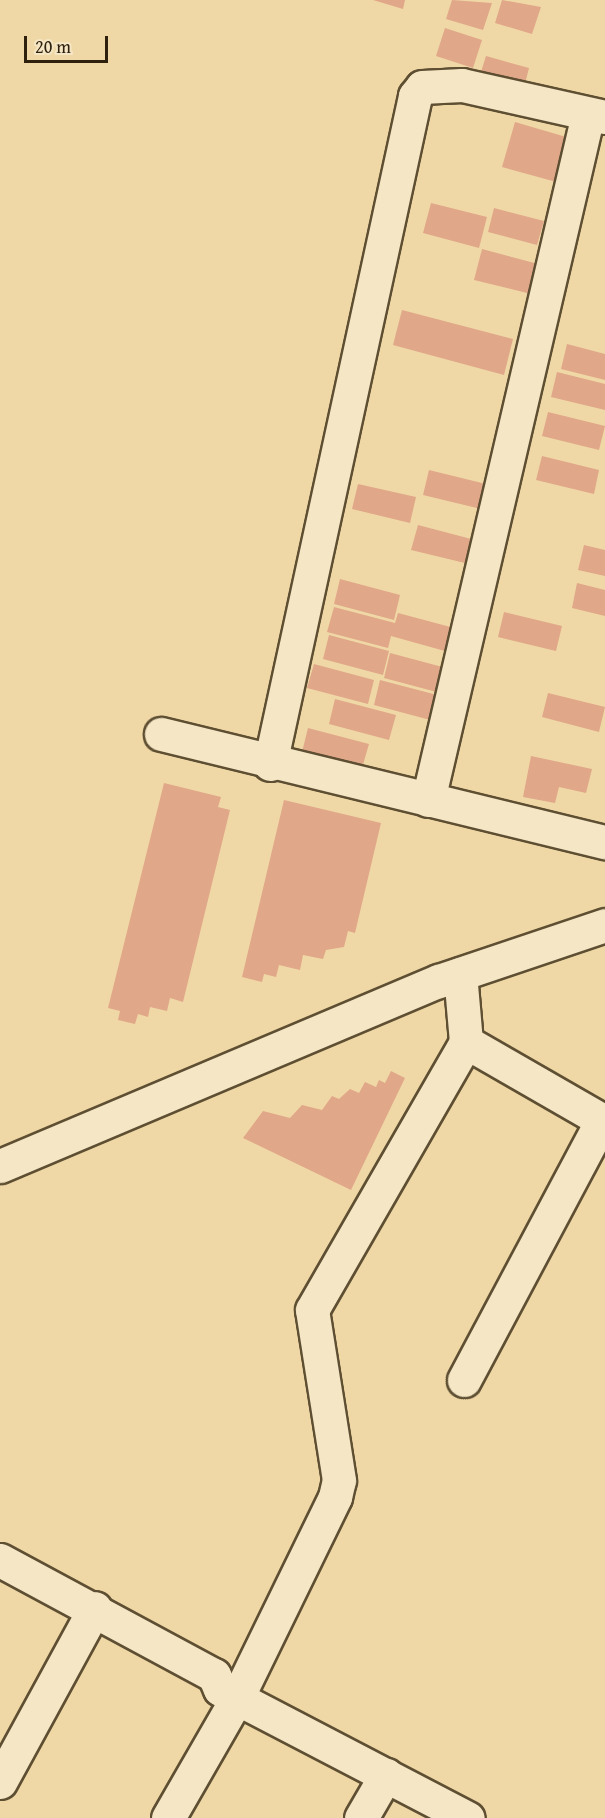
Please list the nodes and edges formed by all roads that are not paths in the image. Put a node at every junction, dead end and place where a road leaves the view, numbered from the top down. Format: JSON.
{"nodes":[{"id":1,"x":596,"y":116,"type":"edge"},
{"id":2,"x":161,"y":734,"type":"dead end"},
{"id":3,"x":270,"y":764,"type":"junction"},
{"id":4,"x":428,"y":800,"type":"junction"},
{"id":5,"x":604,"y":837,"type":"edge"},
{"id":6,"x":605,"y":926,"type":"edge"},
{"id":7,"x":460,"y":974,"type":"junction"},
{"id":8,"x":466,"y":1042,"type":"junction"},
{"id":9,"x":603,"y":1121,"type":"edge"},
{"id":10,"x":0,"y":1166,"type":"edge"},
{"id":11,"x":464,"y":1380,"type":"dead end"},
{"id":12,"x":0,"y":1560,"type":"edge"},
{"id":13,"x":0,"y":1584,"type":"edge"},
{"id":14,"x":90,"y":1618,"type":"junction"},
{"id":15,"x":229,"y":1693,"type":"junction"},
{"id":16,"x":386,"y":1775,"type":"junction"},
{"id":17,"x":0,"y":1782,"type":"edge"},
{"id":18,"x":168,"y":1818,"type":"edge"},
{"id":19,"x":361,"y":1818,"type":"edge"},
{"id":20,"x":468,"y":1818,"type":"edge"}],
"edges":[{"from":1,"to":3,"type":"street"},
{"from":1,"to":4,"type":"street"},
{"from":2,"to":3,"type":"street"},
{"from":3,"to":4,"type":"street"},
{"from":4,"to":5,"type":"street"},
{"from":6,"to":7,"type":"street"},
{"from":7,"to":8,"type":"street"},
{"from":7,"to":10,"type":"street"},
{"from":8,"to":9,"type":"street"},
{"from":8,"to":15,"type":"street"},
{"from":9,"to":11,"type":"street"},
{"from":12,"to":14,"type":"street"},
{"from":13,"to":14,"type":"street"},
{"from":14,"to":15,"type":"street"},
{"from":14,"to":17,"type":"street"},
{"from":15,"to":16,"type":"street"},
{"from":15,"to":18,"type":"street"},
{"from":16,"to":19,"type":"street"},
{"from":16,"to":20,"type":"street"}]}
